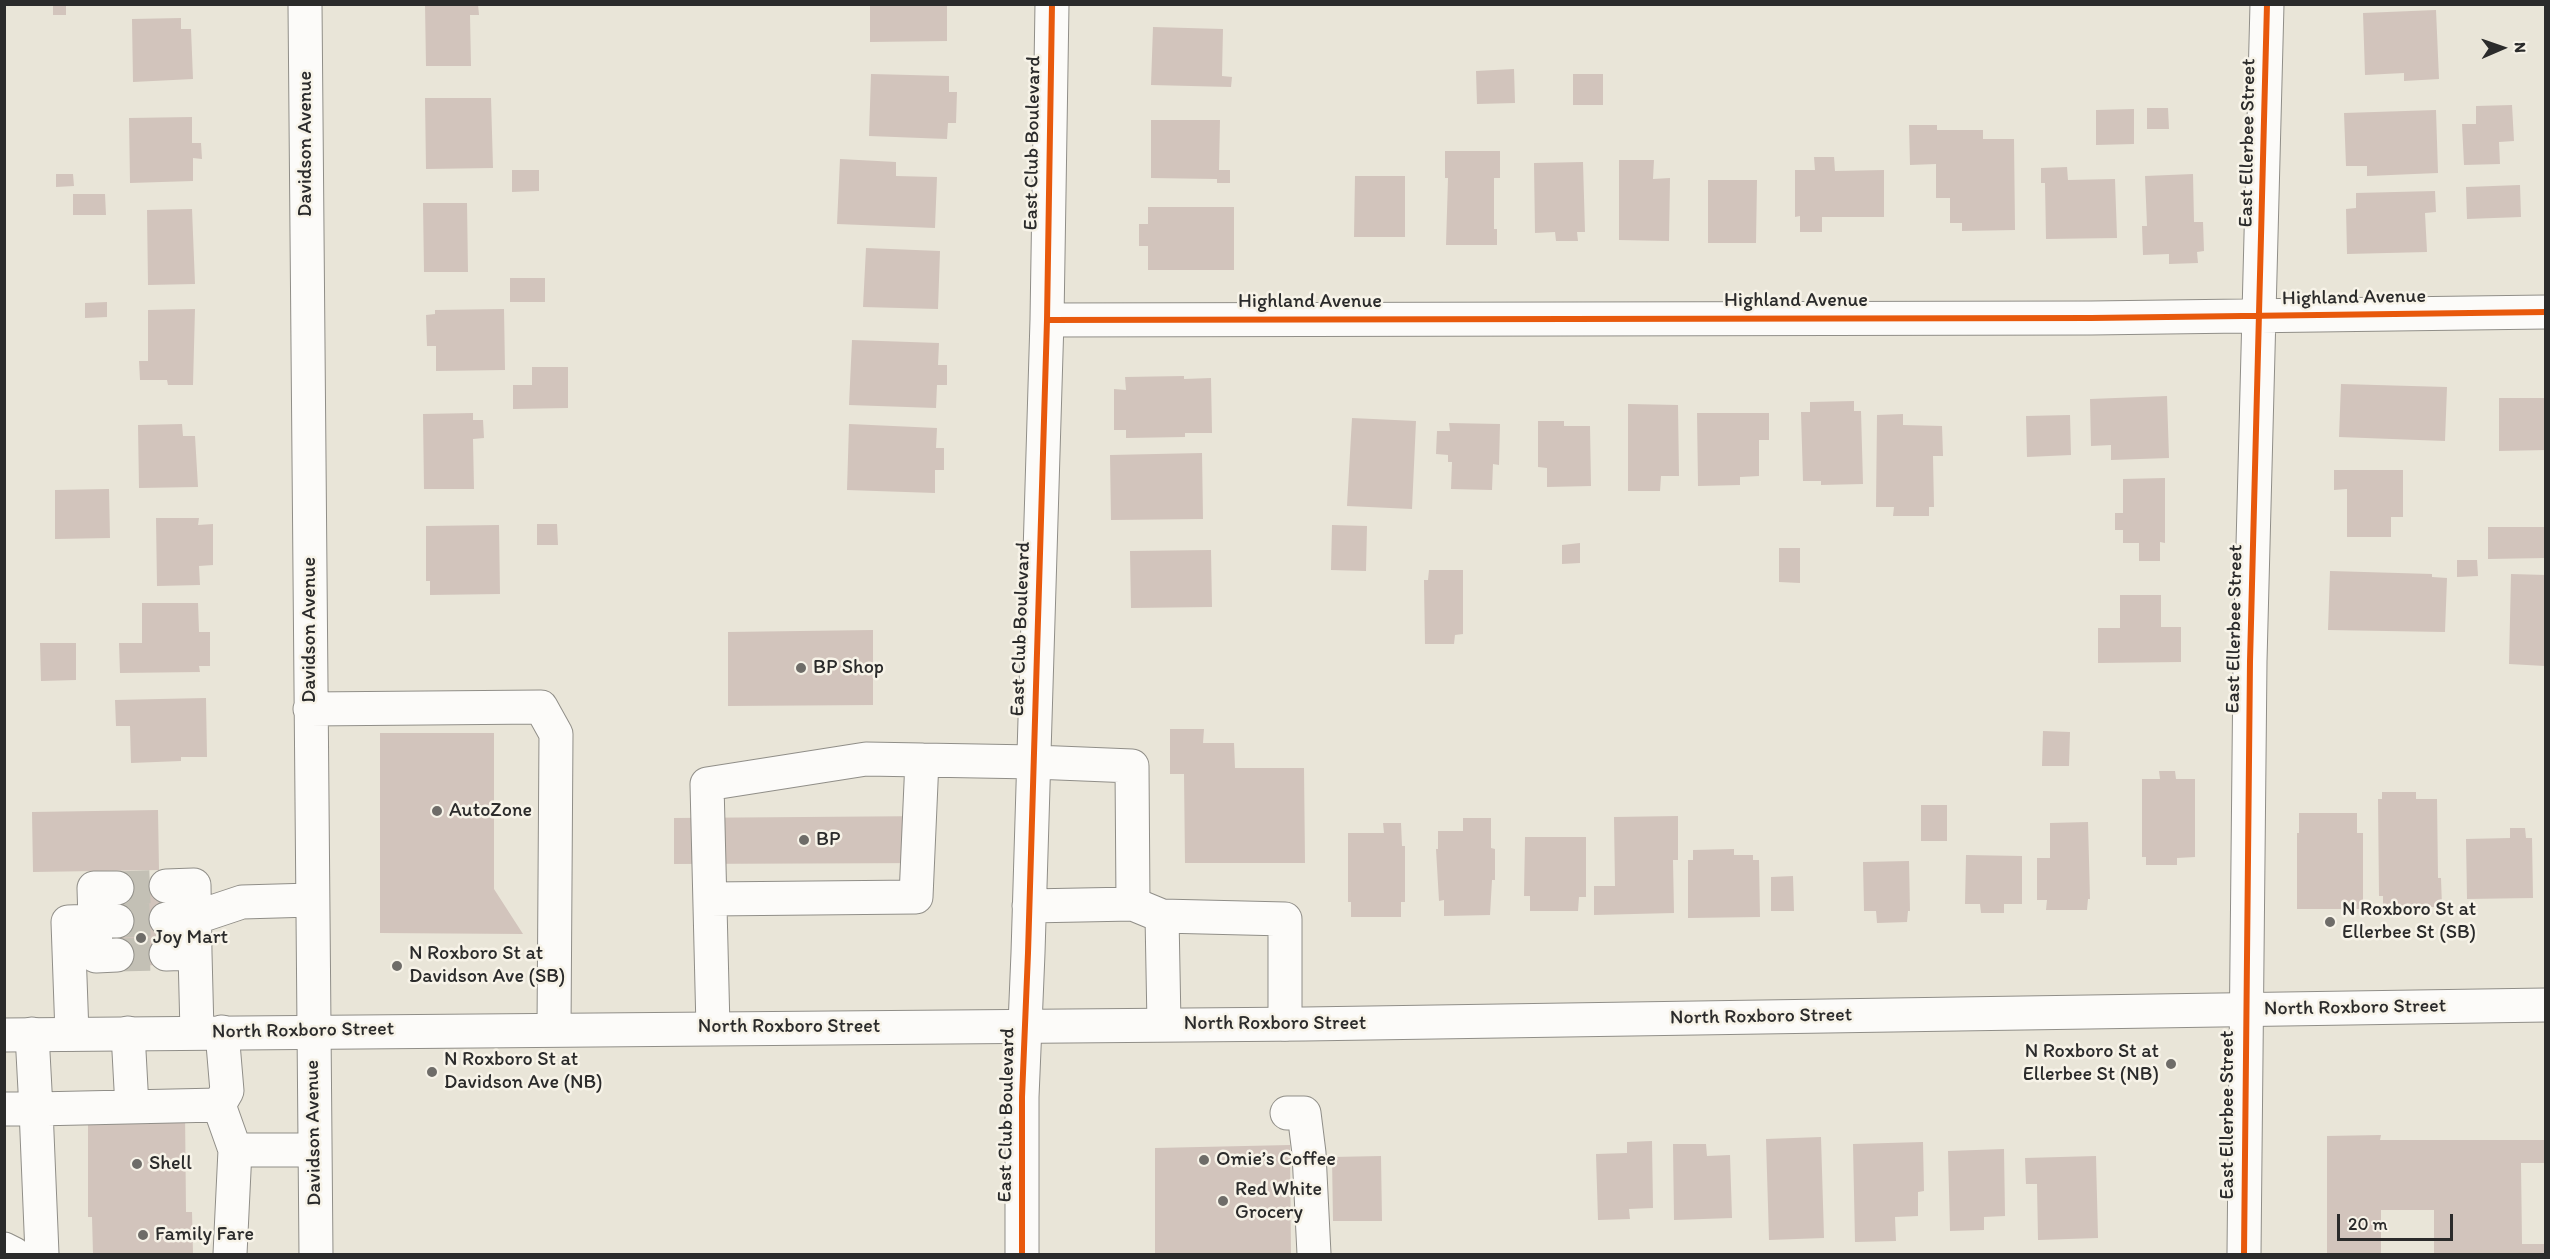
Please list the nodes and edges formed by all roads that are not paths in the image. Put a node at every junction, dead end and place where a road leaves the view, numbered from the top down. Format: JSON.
{"nodes":[{"id":1,"x":304,"y":4,"type":"edge"},
{"id":2,"x":1052,"y":4,"type":"edge"},
{"id":3,"x":2267,"y":4,"type":"edge"},
{"id":4,"x":2546,"y":312,"type":"edge"},
{"id":5,"x":2260,"y":315,"type":"junction"},
{"id":6,"x":1047,"y":320,"type":"junction"},
{"id":7,"x":310,"y":709,"type":"junction"},
{"id":8,"x":922,"y":760,"type":"junction"},
{"id":9,"x":1034,"y":762,"type":"junction"},
{"id":10,"x":166,"y":886,"type":"tunnel mouth"},
{"id":11,"x":117,"y":888,"type":"tunnel mouth"},
{"id":12,"x":710,"y":899,"type":"junction"},
{"id":13,"x":312,"y":900,"type":"junction"},
{"id":14,"x":1029,"y":906,"type":"junction"},
{"id":15,"x":1148,"y":910,"type":"junction"},
{"id":16,"x":180,"y":918,"type":"junction"},
{"id":17,"x":106,"y":921,"type":"junction"},
{"id":18,"x":117,"y":955,"type":"tunnel mouth"},
{"id":19,"x":2546,"y":1005,"type":"edge"},
{"id":20,"x":2246,"y":1010,"type":"junction"},
{"id":21,"x":1164,"y":1024,"type":"junction"},
{"id":22,"x":1285,"y":1024,"type":"junction"},
{"id":23,"x":1025,"y":1026,"type":"junction"},
{"id":24,"x":713,"y":1028,"type":"junction"},
{"id":25,"x":554,"y":1029,"type":"junction"},
{"id":26,"x":313,"y":1030,"type":"junction"},
{"id":27,"x":209,"y":1032,"type":"junction"},
{"id":28,"x":128,"y":1033,"type":"junction"},
{"id":29,"x":18,"y":1034,"type":"edge"},
{"id":30,"x":72,"y":1034,"type":"junction"},
{"id":31,"x":219,"y":1106,"type":"junction"},
{"id":32,"x":132,"y":1107,"type":"junction"},
{"id":33,"x":20,"y":1109,"type":"edge"},
{"id":34,"x":1287,"y":1113,"type":"dead end"},
{"id":35,"x":235,"y":1150,"type":"junction"},
{"id":36,"x":314,"y":1150,"type":"junction"},
{"id":37,"x":4,"y":1248,"type":"edge"},
{"id":38,"x":14,"y":1254,"type":"edge"},
{"id":39,"x":42,"y":1254,"type":"edge"},
{"id":40,"x":230,"y":1254,"type":"edge"},
{"id":41,"x":316,"y":1254,"type":"edge"},
{"id":42,"x":1022,"y":1254,"type":"edge"},
{"id":43,"x":1314,"y":1254,"type":"edge"},
{"id":44,"x":2244,"y":1254,"type":"edge"}],
"edges":[{"from":1,"to":7,"type":"street","name":"Davidson Avenue"},
{"from":2,"to":6,"type":"street","name":"East Club Boulevard"},
{"from":3,"to":5,"type":"street","name":"East Ellerbee Street"},
{"from":4,"to":5,"type":"street","name":"Highland Avenue"},
{"from":5,"to":6,"type":"street","name":"Highland Avenue"},
{"from":5,"to":20,"type":"street","name":"East Ellerbee Street"},
{"from":6,"to":9,"type":"street","name":"East Club Boulevard"},
{"from":7,"to":13,"type":"street","name":"Davidson Avenue"},
{"from":7,"to":25,"type":"street"},
{"from":8,"to":9,"type":"street"},
{"from":8,"to":12,"type":"street"},
{"from":8,"to":12,"type":"street"},
{"from":9,"to":14,"type":"street","name":"East Club Boulevard"},
{"from":9,"to":15,"type":"street"},
{"from":10,"to":16,"type":"street"},
{"from":11,"to":17,"type":"street"},
{"from":12,"to":24,"type":"street"},
{"from":13,"to":16,"type":"street"},
{"from":13,"to":26,"type":"street","name":"Davidson Avenue"},
{"from":14,"to":15,"type":"street"},
{"from":14,"to":23,"type":"street","name":"East Club Boulevard"},
{"from":15,"to":21,"type":"street"},
{"from":15,"to":22,"type":"street"},
{"from":16,"to":27,"type":"street"},
{"from":17,"to":18,"type":"street"},
{"from":17,"to":30,"type":"street"},
{"from":19,"to":20,"type":"street","name":"North Roxboro Street"},
{"from":20,"to":22,"type":"street","name":"North Roxboro Street"},
{"from":20,"to":44,"type":"street","name":"East Ellerbee Street"},
{"from":21,"to":22,"type":"street","name":"North Roxboro Street"},
{"from":21,"to":23,"type":"street","name":"North Roxboro Street"},
{"from":23,"to":24,"type":"street","name":"North Roxboro Street"},
{"from":23,"to":42,"type":"street","name":"East Club Boulevard"},
{"from":24,"to":25,"type":"street","name":"North Roxboro Street"},
{"from":25,"to":26,"type":"street","name":"North Roxboro Street"},
{"from":26,"to":27,"type":"street","name":"North Roxboro Street"},
{"from":26,"to":36,"type":"street","name":"Davidson Avenue"},
{"from":27,"to":28,"type":"street","name":"North Roxboro Street"},
{"from":27,"to":31,"type":"street"},
{"from":28,"to":30,"type":"street","name":"North Roxboro Street"},
{"from":28,"to":32,"type":"street"},
{"from":29,"to":30,"type":"street","name":"North Roxboro Street"},
{"from":29,"to":33,"type":"street"},
{"from":31,"to":32,"type":"street"},
{"from":31,"to":35,"type":"street"},
{"from":32,"to":33,"type":"street"},
{"from":33,"to":39,"type":"street"},
{"from":34,"to":43,"type":"street"},
{"from":35,"to":36,"type":"street"},
{"from":35,"to":40,"type":"street"},
{"from":36,"to":41,"type":"street","name":"Davidson Avenue"},
{"from":37,"to":38,"type":"street"}]}
